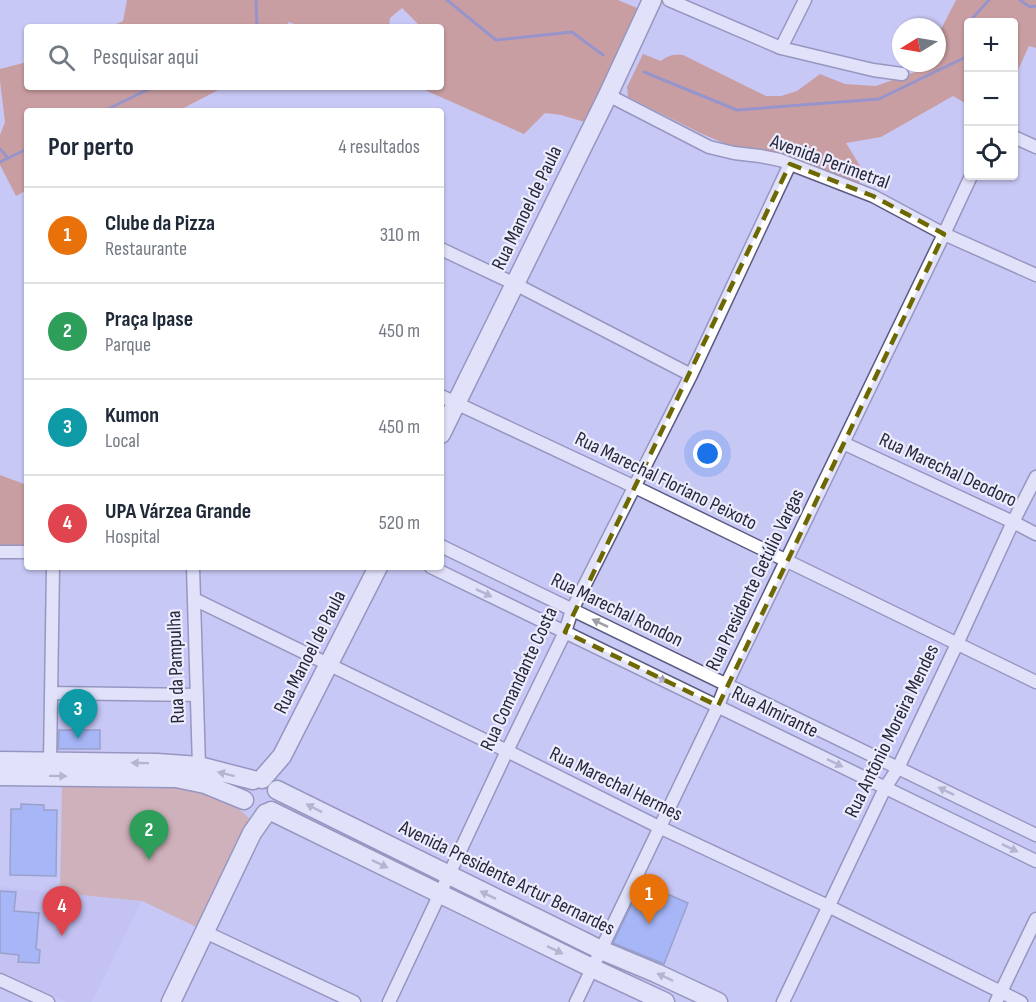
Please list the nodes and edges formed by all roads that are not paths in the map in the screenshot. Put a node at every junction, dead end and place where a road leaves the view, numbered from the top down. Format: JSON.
{"nodes":[{"id":1,"x":652,"y":0,"type":"edge"},
{"id":2,"x":669,"y":0,"type":"edge"},
{"id":3,"x":805,"y":0,"type":"edge"},
{"id":4,"x":781,"y":48,"type":"junction"},
{"id":5,"x":902,"y":74,"type":"dead end"},
{"id":6,"x":608,"y":95,"type":"junction"},
{"id":7,"x":1018,"y":139,"type":"edge"},
{"id":8,"x":1036,"y":147,"type":"edge"},
{"id":9,"x":790,"y":164,"type":"junction"},
{"id":10,"x":969,"y":180,"type":"edge"},
{"id":11,"x":944,"y":234,"type":"junction"},
{"id":12,"x":444,"y":250,"type":"edge"},
{"id":13,"x":1036,"y":275,"type":"edge"},
{"id":14,"x":515,"y":284,"type":"junction"},
{"id":15,"x":691,"y":375,"type":"junction"},
{"id":16,"x":449,"y":399,"type":"edge"},
{"id":17,"x":444,"y":421,"type":"edge"},
{"id":18,"x":843,"y":443,"type":"junction"},
{"id":19,"x":1036,"y":477,"type":"edge"},
{"id":20,"x":635,"y":487,"type":"junction"},
{"id":21,"x":1013,"y":522,"type":"junction"},
{"id":22,"x":1036,"y":534,"type":"edge"},
{"id":23,"x":444,"y":547,"type":"edge"},
{"id":24,"x":0,"y":552,"type":"edge"},
{"id":25,"x":24,"y":552,"type":"edge"},
{"id":26,"x":786,"y":560,"type":"junction"},
{"id":27,"x":53,"y":570,"type":"edge"},
{"id":28,"x":193,"y":570,"type":"edge"},
{"id":29,"x":376,"y":570,"type":"edge"},
{"id":30,"x":437,"y":570,"type":"edge"},
{"id":31,"x":194,"y":599,"type":"junction"},
{"id":32,"x":573,"y":610,"type":"junction"},
{"id":33,"x":565,"y":632,"type":"junction"},
{"id":34,"x":957,"y":644,"type":"junction"},
{"id":35,"x":329,"y":665,"type":"junction"},
{"id":36,"x":1036,"y":682,"type":"edge"},
{"id":37,"x":726,"y":685,"type":"junction"},
{"id":38,"x":51,"y":693,"type":"junction"},
{"id":39,"x":197,"y":695,"type":"junction"},
{"id":40,"x":718,"y":706,"type":"junction"},
{"id":41,"x":507,"y":751,"type":"junction"},
{"id":42,"x":0,"y":761,"type":"edge"},
{"id":43,"x":50,"y":761,"type":"junction"},
{"id":44,"x":199,"y":766,"type":"junction"},
{"id":45,"x":898,"y":768,"type":"junction"},
{"id":46,"x":0,"y":776,"type":"edge"},
{"id":47,"x":267,"y":784,"type":"junction"},
{"id":48,"x":885,"y":788,"type":"junction"},
{"id":49,"x":257,"y":808,"type":"junction"},
{"id":50,"x":659,"y":827,"type":"junction"},
{"id":51,"x":1036,"y":835,"type":"edge"},
{"id":52,"x":1036,"y":861,"type":"edge"},
{"id":53,"x":449,"y":876,"type":"junction"},
{"id":54,"x":440,"y":894,"type":"junction"},
{"id":55,"x":828,"y":906,"type":"junction"},
{"id":56,"x":1036,"y":919,"type":"edge"},
{"id":57,"x":205,"y":932,"type":"junction"},
{"id":58,"x":601,"y":950,"type":"junction"},
{"id":59,"x":592,"y":968,"type":"junction"},
{"id":60,"x":0,"y":980,"type":"edge"},
{"id":61,"x":998,"y":997,"type":"edge"},
{"id":62,"x":43,"y":1001,"type":"edge"},
{"id":63,"x":171,"y":1002,"type":"edge"},
{"id":64,"x":354,"y":1002,"type":"edge"},
{"id":65,"x":389,"y":1002,"type":"edge"},
{"id":66,"x":576,"y":1002,"type":"edge"},
{"id":67,"x":665,"y":1002,"type":"edge"},
{"id":68,"x":718,"y":1002,"type":"edge"},
{"id":69,"x":783,"y":1002,"type":"edge"},
{"id":70,"x":1021,"y":1002,"type":"edge"}],
"edges":[{"from":1,"to":6,"type":"main road","name":"Rua Manoel de Paula"},
{"from":2,"to":4,"type":"street"},
{"from":3,"to":4,"type":"street"},
{"from":4,"to":5,"type":"street"},
{"from":6,"to":9,"type":"street","name":"Avenida Perimetral"},
{"from":6,"to":14,"type":"main road","name":"Rua Manoel de Paula"},
{"from":7,"to":8,"type":"street"},
{"from":9,"to":11,"type":"street","name":"Avenida Perimetral"},
{"from":9,"to":15,"type":"street","name":"Rua Comandante Costa"},
{"from":10,"to":11,"type":"street","name":"Rua Presidente Getúlio Vargas"},
{"from":11,"to":13,"type":"street","name":"Avenida Perimetral"},
{"from":11,"to":18,"type":"street","name":"Rua Presidente Getúlio Vargas"},
{"from":12,"to":14,"type":"street"},
{"from":14,"to":15,"type":"street"},
{"from":14,"to":16,"type":"main road","name":"Rua Manoel de Paula"},
{"from":15,"to":20,"type":"street","name":"Rua Comandante Costa"},
{"from":16,"to":17,"type":"main road","name":"Rua Manoel de Paula"},
{"from":16,"to":20,"type":"street","name":"Rua Marechal Floriano Peixoto"},
{"from":18,"to":21,"type":"street","name":"Rua Marechal Deodoro"},
{"from":18,"to":26,"type":"street","name":"Rua Presidente Getúlio Vargas"},
{"from":19,"to":21,"type":"street","name":"Rua Antônio Moreira Mendes"},
{"from":20,"to":26,"type":"street","name":"Rua Marechal Floriano Peixoto"},
{"from":20,"to":32,"type":"street","name":"Rua Comandante Costa"},
{"from":21,"to":22,"type":"street","name":"Rua Marechal Deodoro"},
{"from":21,"to":34,"type":"street","name":"Rua Antônio Moreira Mendes"},
{"from":23,"to":32,"type":"street","name":"Rua Marechal Rondon"},
{"from":24,"to":25,"type":"street"},
{"from":26,"to":34,"type":"street","name":"Rua Marechal Floriano Peixoto"},
{"from":26,"to":37,"type":"street","name":"Rua Presidente Getúlio Vargas"},
{"from":27,"to":38,"type":"street"},
{"from":28,"to":31,"type":"street","name":"Rua da Pampulha"},
{"from":29,"to":35,"type":"main road","name":"Rua Manoel de Paula"},
{"from":30,"to":33,"type":"street","name":"Rua Almirante","one_way":true},
{"from":31,"to":35,"type":"street","name":"Rua Marechal Hermes"},
{"from":31,"to":39,"type":"street","name":"Rua da Pampulha"},
{"from":32,"to":33,"type":"street","name":"Rua Comandante Costa"},
{"from":37,"to":32,"type":"street","name":"Rua Marechal Rondon","one_way":true},
{"from":33,"to":40,"type":"street","name":"Rua Almirante","one_way":true},
{"from":33,"to":41,"type":"street","name":"Rua Comandante Costa"},
{"from":34,"to":36,"type":"street","name":"Rua Marechal Floriano Peixoto"},
{"from":34,"to":45,"type":"street","name":"Rua Antônio Moreira Mendes"},
{"from":35,"to":41,"type":"street","name":"Rua Marechal Hermes"},
{"from":35,"to":47,"type":"main road","name":"Rua Manoel de Paula"},
{"from":37,"to":40,"type":"street","name":"Rua Presidente Getúlio Vargas"},
{"from":37,"to":45,"type":"street","name":"Rua Marechal Rondon"},
{"from":38,"to":39,"type":"street"},
{"from":38,"to":43,"type":"street"},
{"from":39,"to":44,"type":"street","name":"Rua da Pampulha"},
{"from":40,"to":48,"type":"street","name":"Rua Almirante","one_way":true},
{"from":40,"to":50,"type":"street","name":"Rua Presidente Getúlio Vargas"},
{"from":41,"to":50,"type":"street","name":"Rua Marechal Hermes"},
{"from":41,"to":53,"type":"street","name":"Rua Comandante Costa"},
{"from":42,"to":43,"type":"main road","name":"Avenida Presidente Artur Bernardes"},
{"from":44,"to":43,"type":"main road","name":"Avenida Presidente Artur Bernardes","one_way":true},
{"from":47,"to":44,"type":"main road","name":"Avenida Presidente Artur Bernardes","one_way":true},
{"from":45,"to":48,"type":"street","name":"Rua Antônio Moreira Mendes"},
{"from":51,"to":45,"type":"street","name":"Rua Marechal Rondon","one_way":true},
{"from":46,"to":49,"type":"main road","one_way":true},
{"from":47,"to":49,"type":"main road"},
{"from":47,"to":49,"type":"main road"},
{"from":53,"to":47,"type":"main road","name":"Avenida Presidente Artur Bernardes","one_way":true},
{"from":48,"to":52,"type":"street","name":"Rua Almirante","one_way":true},
{"from":48,"to":55,"type":"street","name":"Rua Antônio Moreira Mendes"},
{"from":49,"to":54,"type":"main road","one_way":true},
{"from":49,"to":57,"type":"main road"},
{"from":50,"to":55,"type":"street","name":"Rua Marechal Hermes"},
{"from":50,"to":58,"type":"street","name":"Rua Presidente Getúlio Vargas"},
{"from":53,"to":54,"type":"street","name":"Rua Comandante Costa"},
{"from":58,"to":53,"type":"main road","name":"Avenida Presidente Artur Bernardes","one_way":true},
{"from":54,"to":59,"type":"main road","one_way":true},
{"from":54,"to":65,"type":"street","name":"Rua Comandante Costa"},
{"from":55,"to":61,"type":"street","name":"Rua Marechal Hermes"},
{"from":55,"to":69,"type":"street","name":"Rua Antônio Moreira Mendes"},
{"from":56,"to":61,"type":"street"},
{"from":57,"to":63,"type":"main road"},
{"from":57,"to":64,"type":"street"},
{"from":58,"to":59,"type":"street","name":"Rua Presidente Getúlio Vargas"},
{"from":68,"to":58,"type":"main road","name":"Avenida Presidente Artur Bernardes","one_way":true},
{"from":59,"to":66,"type":"street","name":"Rua Presidente Getúlio Vargas"},
{"from":59,"to":67,"type":"main road"},
{"from":60,"to":62,"type":"street"},
{"from":61,"to":70,"type":"street","name":"Rua Marechal Hermes"}]}
